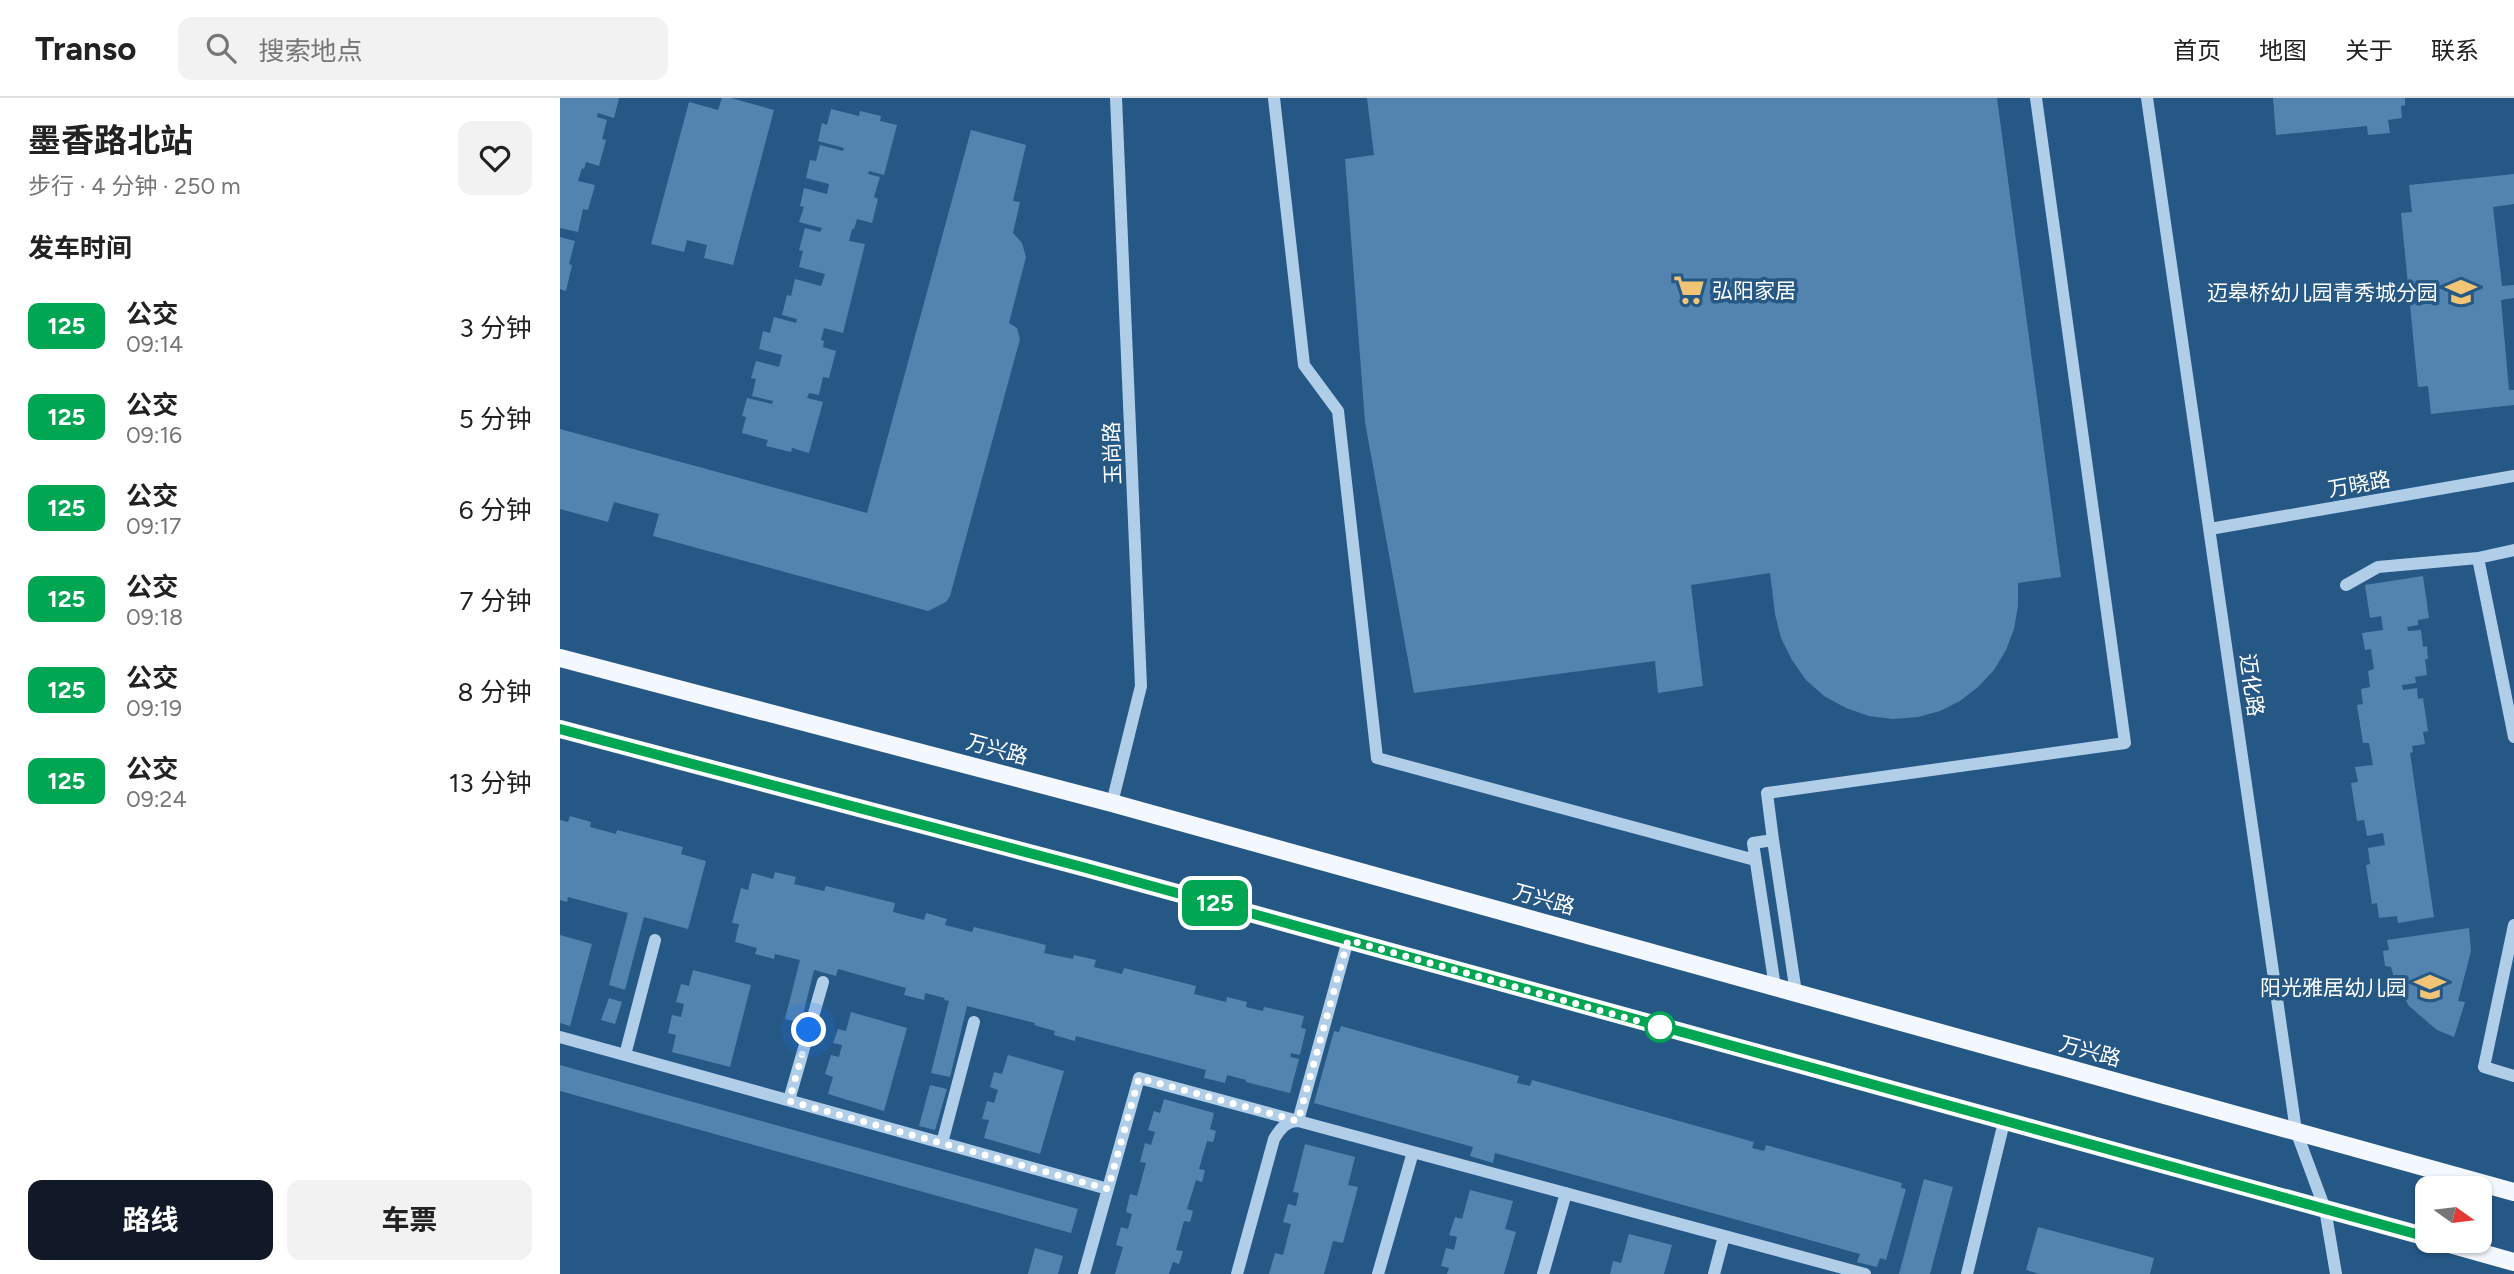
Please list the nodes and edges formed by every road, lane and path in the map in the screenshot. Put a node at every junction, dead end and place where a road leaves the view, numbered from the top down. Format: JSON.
{"nodes":[{"id":1,"x":1116,"y":98,"type":"edge"},
{"id":2,"x":1274,"y":98,"type":"edge"},
{"id":3,"x":2036,"y":98,"type":"edge"},
{"id":4,"x":2147,"y":98,"type":"edge"},
{"id":5,"x":2514,"y":476,"type":"edge"},
{"id":6,"x":2210,"y":529,"type":"junction"},
{"id":7,"x":2514,"y":551,"type":"edge"},
{"id":8,"x":2478,"y":558,"type":"junction"},
{"id":9,"x":2346,"y":585,"type":"dead end"},
{"id":10,"x":560,"y":658,"type":"edge"},
{"id":11,"x":560,"y":729,"type":"edge"},
{"id":12,"x":2514,"y":737,"type":"edge"},
{"id":13,"x":1112,"y":803,"type":"junction"},
{"id":14,"x":1773,"y":839,"type":"junction"},
{"id":15,"x":1755,"y":860,"type":"junction"},
{"id":16,"x":2514,"y":925,"type":"edge"},
{"id":17,"x":655,"y":940,"type":"dead end"},
{"id":18,"x":1348,"y":940,"type":"junction"},
{"id":19,"x":823,"y":982,"type":"dead end"},
{"id":20,"x":1774,"y":987,"type":"junction"},
{"id":21,"x":1796,"y":993,"type":"junction"},
{"id":22,"x":974,"y":1022,"type":"dead end"},
{"id":23,"x":560,"y":1037,"type":"edge"},
{"id":24,"x":625,"y":1055,"type":"junction"},
{"id":25,"x":2514,"y":1076,"type":"edge"},
{"id":26,"x":789,"y":1101,"type":"junction"},
{"id":27,"x":1298,"y":1121,"type":"junction"},
{"id":28,"x":2004,"y":1122,"type":"junction"},
{"id":29,"x":2297,"y":1131,"type":"junction"},
{"id":30,"x":942,"y":1143,"type":"junction"},
{"id":31,"x":1413,"y":1152,"type":"junction"},
{"id":32,"x":1108,"y":1189,"type":"junction"},
{"id":33,"x":2514,"y":1192,"type":"edge"},
{"id":34,"x":1566,"y":1193,"type":"junction"},
{"id":35,"x":2325,"y":1209,"type":"junction"},
{"id":36,"x":2415,"y":1234,"type":"edge"},
{"id":37,"x":1724,"y":1236,"type":"junction"},
{"id":38,"x":2482,"y":1253,"type":"edge"},
{"id":39,"x":2514,"y":1262,"type":"edge"},
{"id":40,"x":1084,"y":1274,"type":"edge"},
{"id":41,"x":1237,"y":1274,"type":"edge"},
{"id":42,"x":1378,"y":1274,"type":"edge"},
{"id":43,"x":1543,"y":1274,"type":"edge"},
{"id":44,"x":1714,"y":1274,"type":"edge"},
{"id":45,"x":1865,"y":1274,"type":"edge"},
{"id":46,"x":1967,"y":1274,"type":"edge"},
{"id":47,"x":2336,"y":1274,"type":"edge"}],
"edges":[{"from":1,"to":13,"type":"street","name":"玉尚路"},
{"from":2,"to":15,"type":"street"},
{"from":3,"to":14,"type":"street"},
{"from":4,"to":6,"type":"street","name":"迈化路"},
{"from":5,"to":6,"type":"street","name":"万晓路"},
{"from":6,"to":29,"type":"street","name":"迈化路"},
{"from":7,"to":8,"type":"street"},
{"from":8,"to":9,"type":"street"},
{"from":8,"to":12,"type":"street"},
{"from":10,"to":13,"type":"main road","name":"万兴路"},
{"from":11,"to":18,"type":"main road"},
{"from":13,"to":20,"type":"main road","name":"万兴路"},
{"from":14,"to":15,"type":"street"},
{"from":14,"to":21,"type":"street"},
{"from":15,"to":20,"type":"street"},
{"from":16,"to":25,"type":"street"},
{"from":17,"to":24,"type":"street"},
{"from":18,"to":27,"type":"street"},
{"from":18,"to":28,"type":"main road"},
{"from":19,"to":26,"type":"street"},
{"from":20,"to":21,"type":"main road","name":"万兴路"},
{"from":21,"to":29,"type":"main road","name":"万兴路"},
{"from":22,"to":30,"type":"street"},
{"from":23,"to":24,"type":"street"},
{"from":24,"to":26,"type":"street"},
{"from":26,"to":30,"type":"street"},
{"from":27,"to":31,"type":"street"},
{"from":27,"to":32,"type":"street"},
{"from":27,"to":41,"type":"street"},
{"from":28,"to":35,"type":"main road"},
{"from":28,"to":46,"type":"street"},
{"from":29,"to":33,"type":"main road","name":"万兴路"},
{"from":29,"to":35,"type":"street","name":"迈化路"},
{"from":30,"to":32,"type":"street"},
{"from":31,"to":34,"type":"street"},
{"from":31,"to":42,"type":"street"},
{"from":32,"to":40,"type":"street"},
{"from":34,"to":37,"type":"street"},
{"from":34,"to":43,"type":"street"},
{"from":35,"to":36,"type":"main road"},
{"from":35,"to":47,"type":"street","name":"迈化路"},
{"from":37,"to":44,"type":"street"},
{"from":37,"to":45,"type":"street"},
{"from":38,"to":39,"type":"main road"}]}
